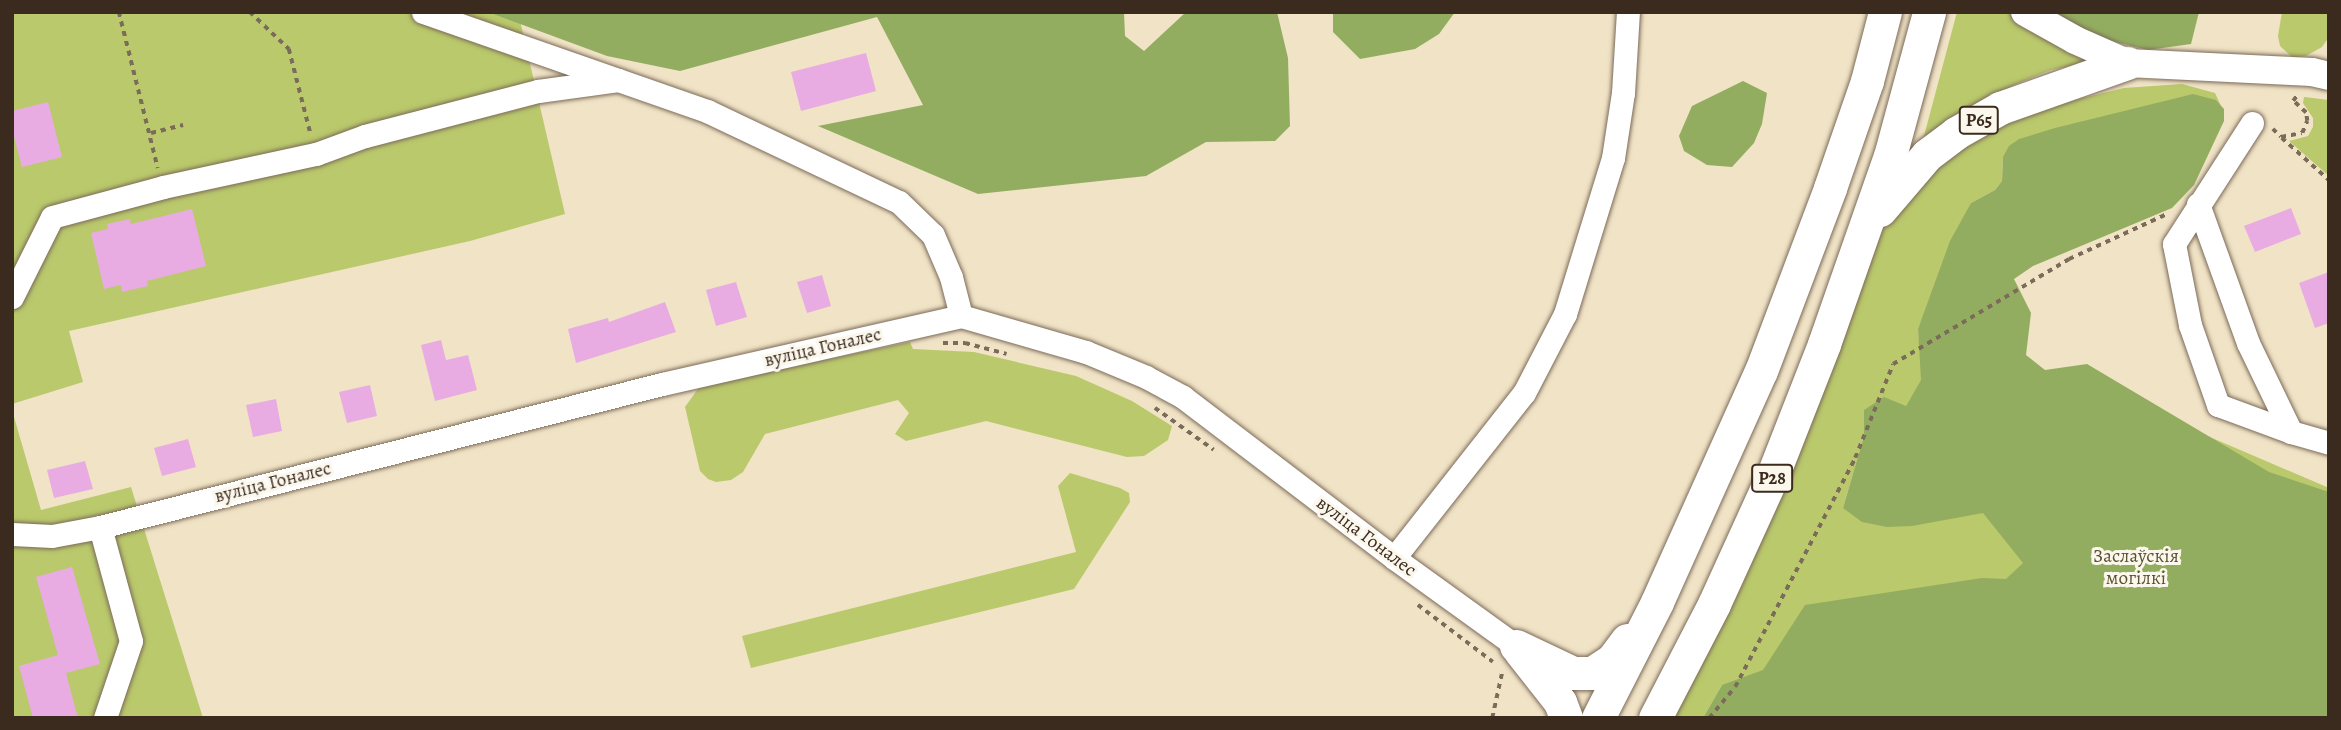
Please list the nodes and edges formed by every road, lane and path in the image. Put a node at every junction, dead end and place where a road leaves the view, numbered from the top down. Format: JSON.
{"nodes":[{"id":1,"x":119,"y":12,"type":"edge"},
{"id":2,"x":250,"y":12,"type":"edge"},
{"id":3,"x":423,"y":12,"type":"edge"},
{"id":4,"x":1628,"y":12,"type":"edge"},
{"id":5,"x":1885,"y":12,"type":"edge"},
{"id":6,"x":1929,"y":12,"type":"edge"},
{"id":7,"x":2025,"y":12,"type":"edge"},
{"id":8,"x":2127,"y":63,"type":"junction"},
{"id":9,"x":2323,"y":70,"type":"edge"},
{"id":10,"x":618,"y":80,"type":"junction"},
{"id":11,"x":2252,"y":123,"type":"joint"},
{"id":12,"x":183,"y":125,"type":"dead end"},
{"id":13,"x":150,"y":133,"type":"junction"},
{"id":14,"x":2281,"y":137,"type":"junction"},
{"id":15,"x":316,"y":153,"type":"junction"},
{"id":16,"x":2329,"y":180,"type":"edge"},
{"id":17,"x":163,"y":187,"type":"junction"},
{"id":18,"x":2189,"y":206,"type":"junction"},
{"id":19,"x":1866,"y":229,"type":"junction"},
{"id":20,"x":12,"y":296,"type":"edge"},
{"id":21,"x":961,"y":316,"type":"junction"},
{"id":22,"x":941,"y":344,"type":"dead end"},
{"id":23,"x":1017,"y":356,"type":"dead end"},
{"id":24,"x":1154,"y":408,"type":"dead end"},
{"id":25,"x":2291,"y":432,"type":"junction"},
{"id":26,"x":2329,"y":443,"type":"edge"},
{"id":27,"x":1224,"y":457,"type":"dead end"},
{"id":28,"x":14,"y":527,"type":"edge"},
{"id":29,"x":100,"y":527,"type":"junction"},
{"id":30,"x":1394,"y":558,"type":"junction"},
{"id":31,"x":1657,"y":602,"type":"junction"},
{"id":32,"x":1417,"y":603,"type":"dead end"},
{"id":33,"x":1516,"y":646,"type":"junction"},
{"id":34,"x":105,"y":718,"type":"edge"},
{"id":35,"x":1492,"y":718,"type":"edge"},
{"id":36,"x":1566,"y":718,"type":"edge"},
{"id":37,"x":1598,"y":718,"type":"edge"},
{"id":38,"x":1655,"y":718,"type":"edge"},
{"id":39,"x":1709,"y":718,"type":"edge"}],
"edges":[{"from":1,"to":13,"type":"path"},
{"from":2,"to":15,"type":"path"},
{"from":3,"to":10,"type":"street"},
{"from":4,"to":30,"type":"street"},
{"from":5,"to":31,"type":"highway","number":"Р28"},
{"from":6,"to":19,"type":"highway","number":"Р28"},
{"from":7,"to":8,"type":"main road","number":"Р65"},
{"from":8,"to":9,"type":"main road","number":"Р65"},
{"from":8,"to":19,"type":"highway","number":"Р65"},
{"from":9,"to":14,"type":"path"},
{"from":10,"to":15,"type":"street"},
{"from":10,"to":21,"type":"street"},
{"from":11,"to":14,"type":"path"},
{"from":11,"to":18,"type":"street"},
{"from":12,"to":13,"type":"path"},
{"from":13,"to":17,"type":"path"},
{"from":14,"to":16,"type":"path"},
{"from":15,"to":17,"type":"street"},
{"from":17,"to":20,"type":"street"},
{"from":18,"to":25,"type":"street"},
{"from":18,"to":25,"type":"street"},
{"from":18,"to":39,"type":"path"},
{"from":19,"to":38,"type":"highway","number":"Р28"},
{"from":21,"to":29,"type":"street","name":"вуліца Гоналес"},
{"from":21,"to":30,"type":"street","name":"вуліца Гоналес"},
{"from":22,"to":23,"type":"path"},
{"from":24,"to":27,"type":"path"},
{"from":25,"to":26,"type":"street"},
{"from":28,"to":29,"type":"street","name":"вуліца Гоналес"},
{"from":29,"to":34,"type":"street"},
{"from":30,"to":33,"type":"street","name":"вуліца Гоналес"},
{"from":31,"to":33,"type":"highway"},
{"from":31,"to":37,"type":"highway","number":"Р28"},
{"from":32,"to":35,"type":"path"},
{"from":33,"to":36,"type":"highway"}]}
